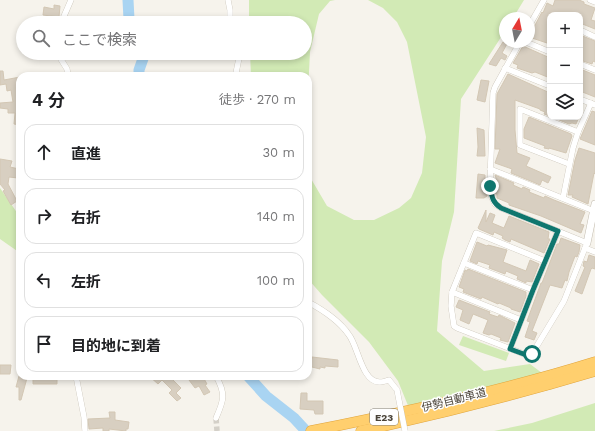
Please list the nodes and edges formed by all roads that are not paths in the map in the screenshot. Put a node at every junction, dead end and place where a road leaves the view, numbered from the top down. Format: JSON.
{"nodes":[{"id":1,"x":71,"y":0,"type":"edge"},
{"id":2,"x":228,"y":0,"type":"edge"},
{"id":3,"x":544,"y":0,"type":"edge"},
{"id":4,"x":590,"y":0,"type":"edge"},
{"id":5,"x":595,"y":2,"type":"edge"},
{"id":6,"x":64,"y":16,"type":"edge"},
{"id":7,"x":230,"y":16,"type":"edge"},
{"id":8,"x":535,"y":16,"type":"edge"},
{"id":9,"x":583,"y":31,"type":"edge"},
{"id":10,"x":595,"y":37,"type":"edge"},
{"id":11,"x":535,"y":46,"type":"edge"},
{"id":12,"x":517,"y":48,"type":"edge"},
{"id":13,"x":547,"y":51,"type":"edge"},
{"id":14,"x":61,"y":60,"type":"edge"},
{"id":15,"x":239,"y":60,"type":"edge"},
{"id":16,"x":583,"y":65,"type":"edge"},
{"id":17,"x":505,"y":68,"type":"junction"},
{"id":18,"x":595,"y":70,"type":"edge"},
{"id":19,"x":67,"y":72,"type":"edge"},
{"id":20,"x":236,"y":72,"type":"edge"},
{"id":21,"x":547,"y":85,"type":"edge"},
{"id":22,"x":583,"y":100,"type":"edge"},
{"id":23,"x":593,"y":104,"type":"edge"},
{"id":24,"x":578,"y":132,"type":"junction"},
{"id":25,"x":569,"y":164,"type":"junction"},
{"id":26,"x":490,"y":169,"type":"junction"},
{"id":27,"x":563,"y":198,"type":"junction"},
{"id":28,"x":594,"y":207,"type":"edge"},
{"id":29,"x":558,"y":231,"type":"junction"},
{"id":30,"x":586,"y":245,"type":"junction"},
{"id":31,"x":595,"y":252,"type":"edge"},
{"id":32,"x":545,"y":260,"type":"junction"},
{"id":33,"x":464,"y":263,"type":"junction"},
{"id":34,"x":533,"y":290,"type":"junction"},
{"id":35,"x":452,"y":292,"type":"junction"},
{"id":36,"x":312,"y":304,"type":"edge"},
{"id":37,"x":521,"y":320,"type":"junction"},
{"id":38,"x":510,"y":349,"type":"junction"},
{"id":39,"x":592,"y":367,"type":"edge"},
{"id":40,"x":77,"y":380,"type":"edge"},
{"id":41,"x":218,"y":380,"type":"edge"},
{"id":42,"x":453,"y":405,"type":"junction"},
{"id":43,"x":216,"y":418,"type":"tunnel mouth"},
{"id":44,"x":85,"y":431,"type":"edge"},
{"id":45,"x":313,"y":431,"type":"edge"},
{"id":46,"x":361,"y":431,"type":"edge"},
{"id":47,"x":405,"y":431,"type":"edge"}],
"edges":[{"from":1,"to":6,"type":"street"},
{"from":2,"to":7,"type":"street"},
{"from":3,"to":8,"type":"street"},
{"from":4,"to":5,"type":"street"},
{"from":9,"to":10,"type":"street"},
{"from":11,"to":13,"type":"street"},
{"from":12,"to":17,"type":"street"},
{"from":14,"to":19,"type":"street"},
{"from":15,"to":20,"type":"street"},
{"from":16,"to":18,"type":"street"},
{"from":17,"to":21,"type":"street"},
{"from":17,"to":26,"type":"street"},
{"from":22,"to":23,"type":"street"},
{"from":23,"to":24,"type":"street"},
{"from":24,"to":25,"type":"street"},
{"from":24,"to":25,"type":"street"},
{"from":25,"to":27,"type":"street"},
{"from":26,"to":27,"type":"street"},
{"from":26,"to":29,"type":"street"},
{"from":27,"to":28,"type":"street"},
{"from":28,"to":30,"type":"street"},
{"from":29,"to":30,"type":"street"},
{"from":29,"to":32,"type":"street"},
{"from":30,"to":31,"type":"street"},
{"from":30,"to":38,"type":"street"},
{"from":32,"to":33,"type":"street"},
{"from":32,"to":34,"type":"street"},
{"from":33,"to":34,"type":"street"},
{"from":33,"to":35,"type":"street"},
{"from":34,"to":37,"type":"street"},
{"from":35,"to":37,"type":"street"},
{"from":35,"to":38,"type":"street"},
{"from":36,"to":47,"type":"street","bridge":true},
{"from":37,"to":38,"type":"street"},
{"from":39,"to":42,"type":"highway","name":"伊勢自動車道","number":"E23"},
{"from":40,"to":44,"type":"street"},
{"from":41,"to":43,"type":"street"},
{"from":42,"to":45,"type":"highway","name":"伊勢自動車道","number":"E23"},
{"from":42,"to":46,"type":"highway","name":"伊勢自動車道","number":"E23"}]}
